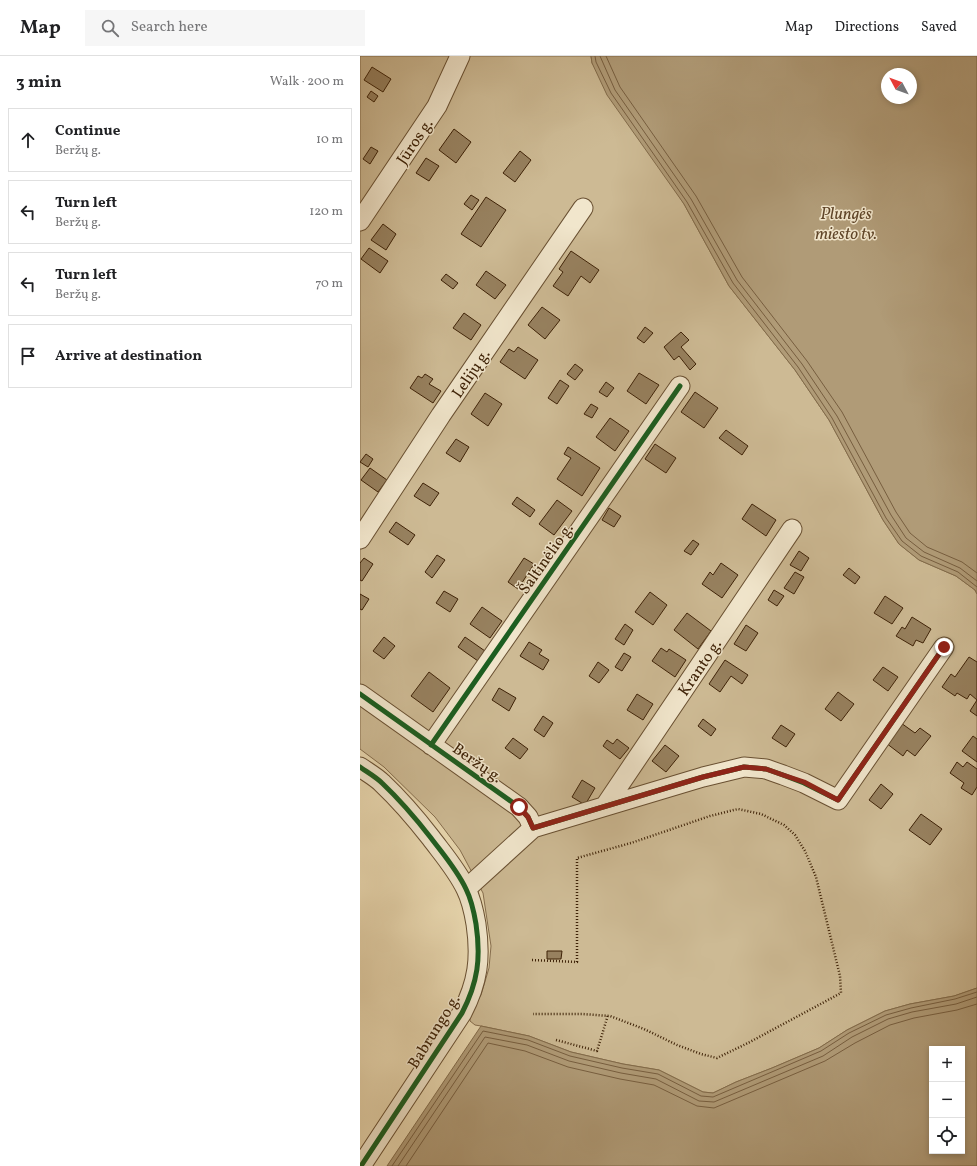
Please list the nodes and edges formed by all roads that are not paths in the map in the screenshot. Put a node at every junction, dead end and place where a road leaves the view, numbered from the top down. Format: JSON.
{"nodes":[{"id":1,"x":460,"y":56,"type":"edge"},
{"id":2,"x":583,"y":208,"type":"dead end"},
{"id":3,"x":360,"y":221,"type":"edge"},
{"id":4,"x":680,"y":386,"type":"dead end"},
{"id":5,"x":792,"y":528,"type":"dead end"},
{"id":6,"x":360,"y":539,"type":"edge"},
{"id":7,"x":944,"y":647,"type":"dead end"},
{"id":8,"x":360,"y":694,"type":"edge"},
{"id":9,"x":431,"y":745,"type":"junction"},
{"id":10,"x":360,"y":767,"type":"edge"},
{"id":11,"x":605,"y":806,"type":"junction"},
{"id":12,"x":533,"y":828,"type":"junction"},
{"id":13,"x":466,"y":889,"type":"junction"},
{"id":14,"x":361,"y":1166,"type":"edge"}],
"edges":[{"from":1,"to":3,"type":"street","name":"Jūros g."},
{"from":2,"to":6,"type":"street","name":"Lelijų g."},
{"from":4,"to":9,"type":"street","name":"Šaltinėlio g."},
{"from":5,"to":11,"type":"street","name":"Kranto g."},
{"from":7,"to":11,"type":"street"},
{"from":8,"to":9,"type":"street","name":"Beržų g."},
{"from":9,"to":12,"type":"street","name":"Beržų g."},
{"from":10,"to":13,"type":"street","name":"Babrungo g."},
{"from":11,"to":12,"type":"street"},
{"from":12,"to":13,"type":"street"},
{"from":13,"to":14,"type":"street","name":"Babrungo g."}]}
